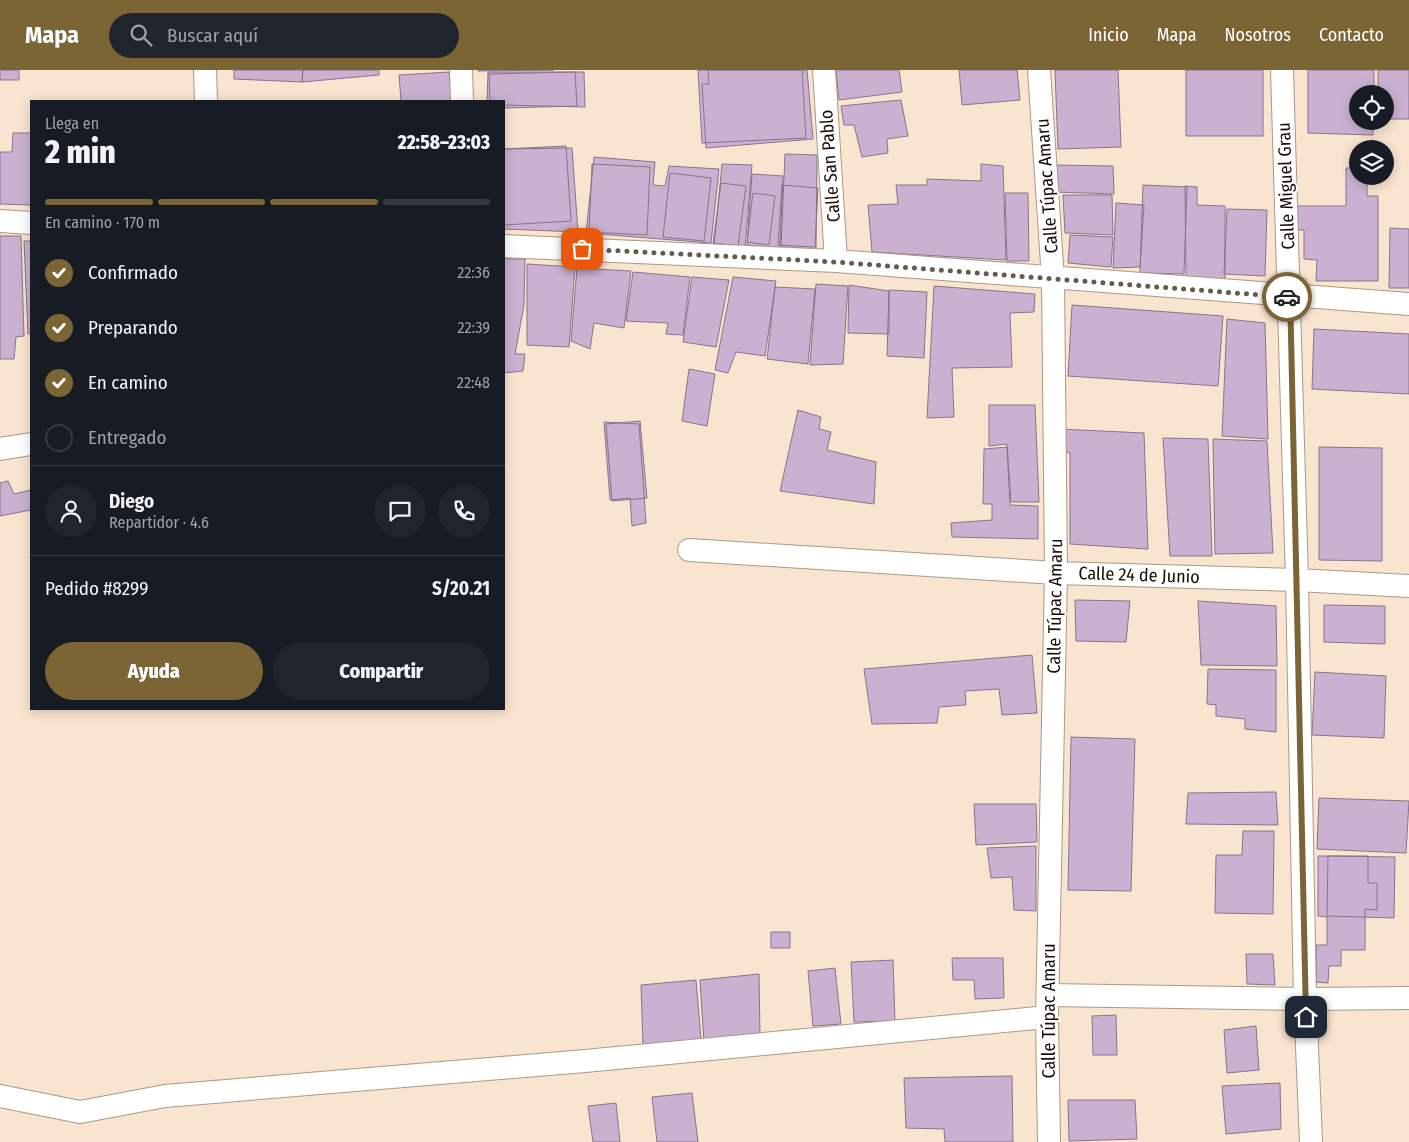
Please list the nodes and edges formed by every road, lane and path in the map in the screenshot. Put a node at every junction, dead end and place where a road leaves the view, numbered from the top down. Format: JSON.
{"nodes":[{"id":1,"x":205,"y":70,"type":"edge"},
{"id":2,"x":461,"y":70,"type":"edge"},
{"id":3,"x":824,"y":70,"type":"edge"},
{"id":4,"x":1039,"y":70,"type":"edge"},
{"id":5,"x":1282,"y":70,"type":"edge"},
{"id":6,"x":206,"y":100,"type":"edge"},
{"id":7,"x":462,"y":100,"type":"edge"},
{"id":8,"x":0,"y":222,"type":"edge"},
{"id":9,"x":30,"y":223,"type":"edge"},
{"id":10,"x":505,"y":246,"type":"edge"},
{"id":11,"x":836,"y":262,"type":"junction"},
{"id":12,"x":1053,"y":279,"type":"junction"},
{"id":13,"x":1290,"y":297,"type":"junction"},
{"id":14,"x":1409,"y":304,"type":"edge"},
{"id":15,"x":30,"y":444,"type":"edge"},
{"id":16,"x":0,"y":449,"type":"edge"},
{"id":17,"x":689,"y":550,"type":"dead end"},
{"id":18,"x":1056,"y":573,"type":"junction"},
{"id":19,"x":1297,"y":580,"type":"junction"},
{"id":20,"x":1409,"y":586,"type":"edge"},
{"id":21,"x":1409,"y":998,"type":"edge"},
{"id":22,"x":1305,"y":999,"type":"junction"},
{"id":23,"x":1047,"y":1006,"type":"junction"},
{"id":24,"x":0,"y":1096,"type":"edge"},
{"id":25,"x":1050,"y":1142,"type":"edge"},
{"id":26,"x":1312,"y":1142,"type":"edge"}],
"edges":[{"from":1,"to":6,"type":"street"},
{"from":2,"to":7,"type":"street"},
{"from":3,"to":11,"type":"street","name":"Calle San Pablo"},
{"from":4,"to":12,"type":"street","name":"Calle Túpac Amaru"},
{"from":5,"to":13,"type":"street","name":"Calle Miguel Grau"},
{"from":8,"to":9,"type":"street"},
{"from":10,"to":11,"type":"street"},
{"from":11,"to":12,"type":"street"},
{"from":12,"to":13,"type":"street"},
{"from":12,"to":18,"type":"street","name":"Calle Túpac Amaru"},
{"from":13,"to":14,"type":"street"},
{"from":13,"to":19,"type":"street","name":"Calle Miguel Grau"},
{"from":15,"to":16,"type":"street"},
{"from":17,"to":18,"type":"street","name":"Calle 24 de Junio"},
{"from":18,"to":19,"type":"street","name":"Calle 24 de Junio"},
{"from":18,"to":23,"type":"street","name":"Calle Túpac Amaru"},
{"from":19,"to":20,"type":"street","name":"Calle 24 de Junio"},
{"from":19,"to":22,"type":"street","name":"Calle Miguel Grau"},
{"from":21,"to":22,"type":"street"},
{"from":22,"to":23,"type":"street"},
{"from":22,"to":26,"type":"street","name":"Calle Miguel Grau"},
{"from":23,"to":24,"type":"street"},
{"from":23,"to":25,"type":"street","name":"Calle Túpac Amaru"}]}
